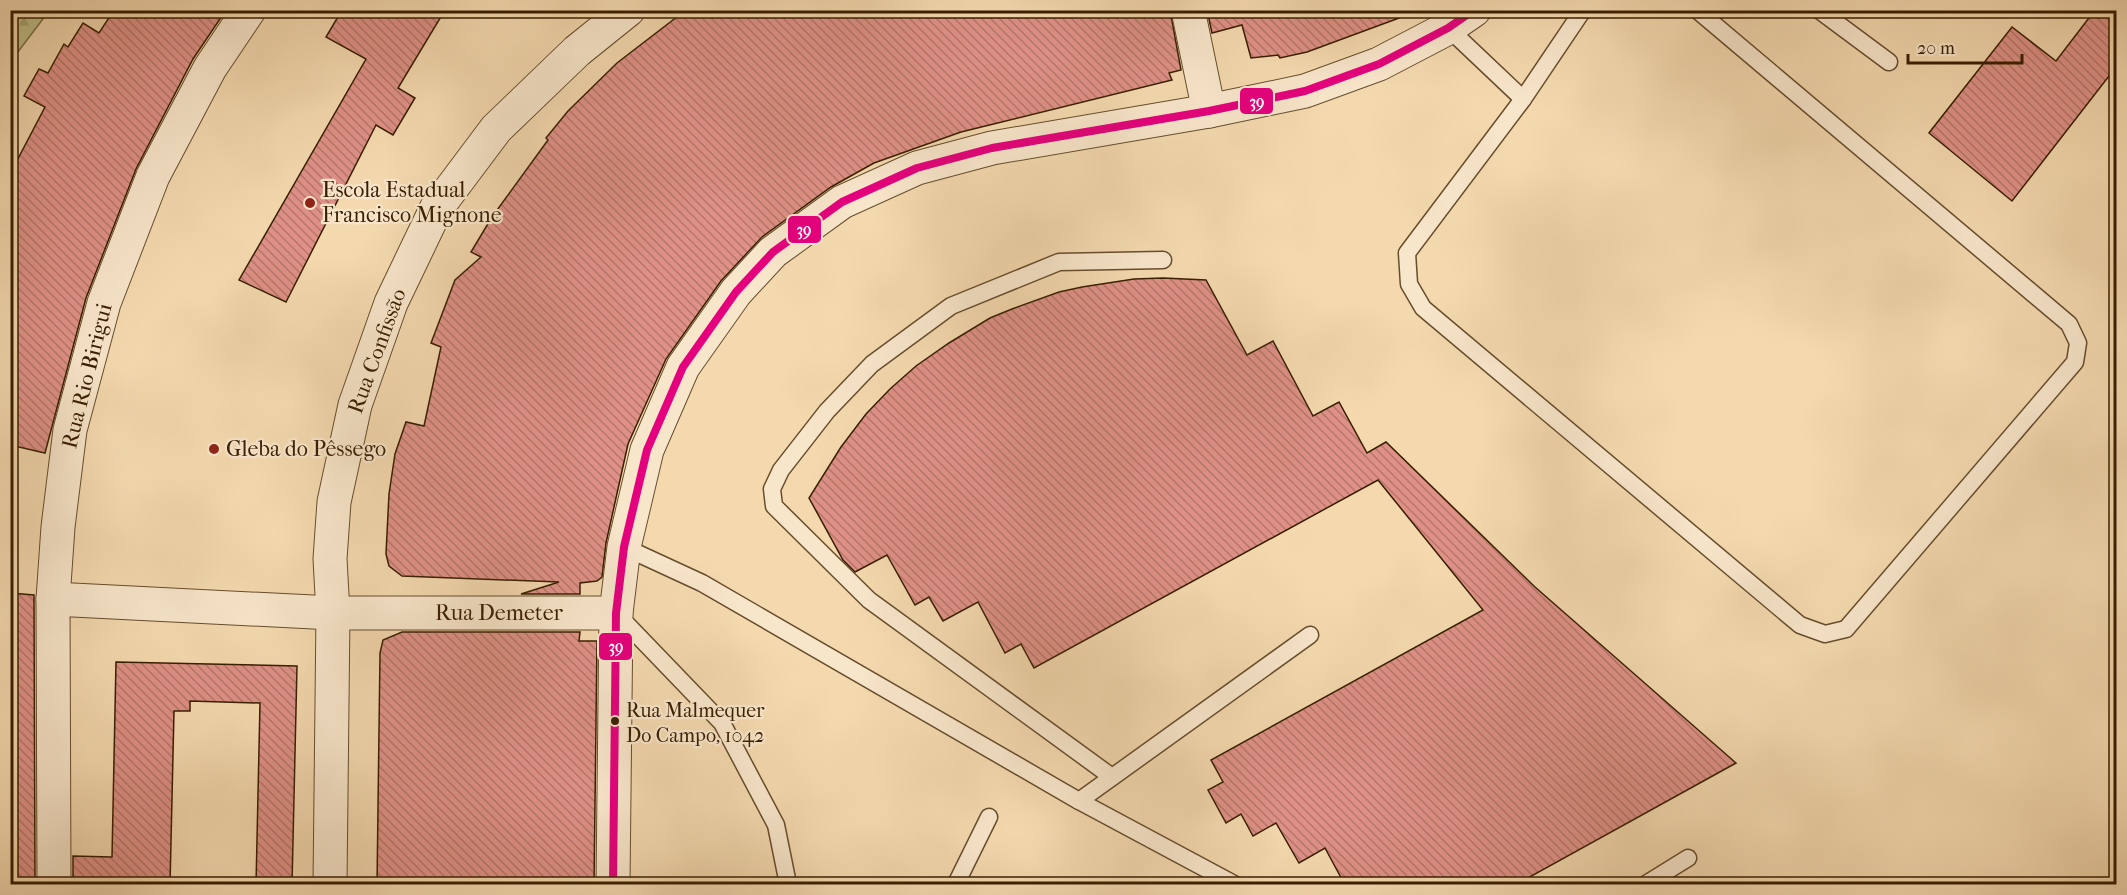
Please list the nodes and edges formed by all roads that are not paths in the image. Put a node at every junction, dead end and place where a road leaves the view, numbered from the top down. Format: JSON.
{"nodes":[{"id":1,"x":249,"y":10,"type":"edge"},
{"id":2,"x":628,"y":10,"type":"edge"},
{"id":3,"x":1188,"y":10,"type":"edge"},
{"id":4,"x":1583,"y":10,"type":"edge"},
{"id":5,"x":1697,"y":10,"type":"edge"},
{"id":6,"x":1819,"y":10,"type":"edge"},
{"id":7,"x":1461,"y":19,"type":"edge"},
{"id":8,"x":1888,"y":62,"type":"dead end"},
{"id":9,"x":1523,"y":99,"type":"junction"},
{"id":10,"x":1209,"y":111,"type":"junction"},
{"id":11,"x":1163,"y":260,"type":"dead end"},
{"id":12,"x":624,"y":547,"type":"junction"},
{"id":13,"x":54,"y":599,"type":"junction"},
{"id":14,"x":333,"y":613,"type":"junction"},
{"id":15,"x":616,"y":613,"type":"junction"},
{"id":16,"x":1310,"y":635,"type":"dead end"},
{"id":17,"x":1112,"y":777,"type":"junction"},
{"id":18,"x":1079,"y":801,"type":"junction"},
{"id":19,"x":989,"y":817,"type":"dead end"},
{"id":20,"x":1688,"y":858,"type":"dead end"},
{"id":21,"x":54,"y":885,"type":"edge"},
{"id":22,"x":330,"y":885,"type":"edge"},
{"id":23,"x":613,"y":885,"type":"edge"},
{"id":24,"x":788,"y":885,"type":"edge"},
{"id":25,"x":956,"y":885,"type":"edge"},
{"id":26,"x":1234,"y":885,"type":"edge"},
{"id":27,"x":1646,"y":885,"type":"edge"}],
"edges":[{"from":1,"to":13,"type":"street","name":"Rua Rio Birigui"},
{"from":2,"to":14,"type":"street","name":"Rua Confissão"},
{"from":3,"to":10,"type":"street"},
{"from":4,"to":9,"type":"lane"},
{"from":5,"to":9,"type":"lane"},
{"from":6,"to":8,"type":"lane"},
{"from":7,"to":9,"type":"lane"},
{"from":7,"to":10,"type":"street"},
{"from":10,"to":12,"type":"street"},
{"from":11,"to":17,"type":"lane"},
{"from":12,"to":15,"type":"street"},
{"from":12,"to":18,"type":"lane"},
{"from":13,"to":14,"type":"street","name":"Rua Demeter"},
{"from":13,"to":21,"type":"street","name":"Rua Rio Birigui"},
{"from":14,"to":15,"type":"street","name":"Rua Demeter"},
{"from":14,"to":22,"type":"street","name":"Rua Confissão"},
{"from":15,"to":23,"type":"street"},
{"from":15,"to":24,"type":"lane"},
{"from":16,"to":17,"type":"lane"},
{"from":17,"to":18,"type":"lane"},
{"from":18,"to":26,"type":"lane"},
{"from":19,"to":25,"type":"lane"},
{"from":20,"to":27,"type":"lane"}]}
